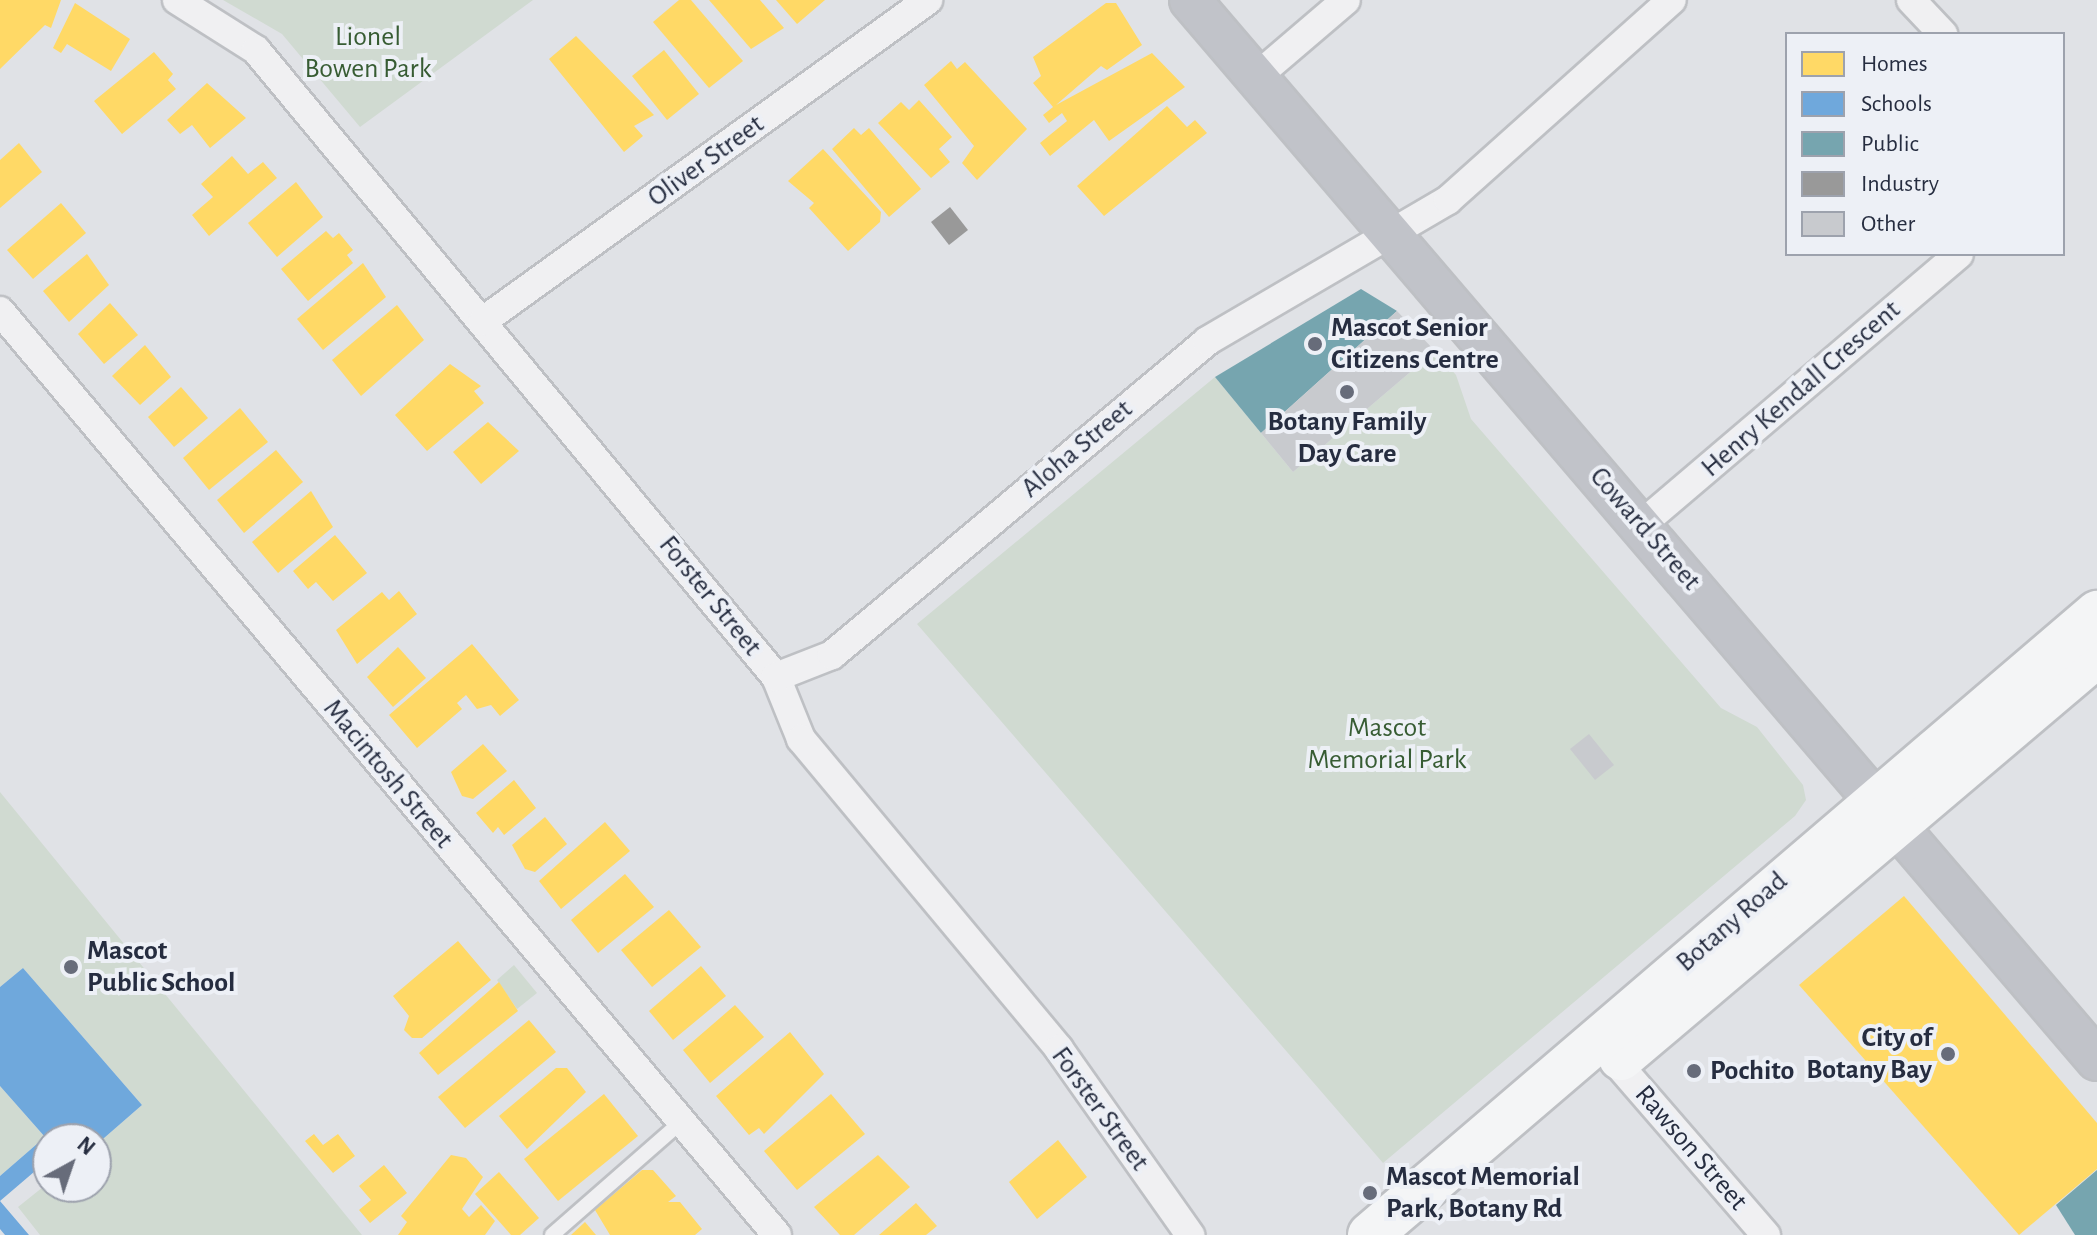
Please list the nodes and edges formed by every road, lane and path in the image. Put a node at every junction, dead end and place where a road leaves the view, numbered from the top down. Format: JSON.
{"nodes":[{"id":1,"x":177,"y":0,"type":"edge"},
{"id":2,"x":928,"y":0,"type":"edge"},
{"id":3,"x":1190,"y":0,"type":"edge"},
{"id":4,"x":1346,"y":0,"type":"edge"},
{"id":5,"x":1672,"y":0,"type":"edge"},
{"id":6,"x":1911,"y":0,"type":"edge"},
{"id":7,"x":1941,"y":32,"type":"edge"},
{"id":8,"x":1256,"y":77,"type":"junction"},
{"id":9,"x":1389,"y":234,"type":"junction"},
{"id":10,"x":1957,"y":256,"type":"edge"},
{"id":11,"x":0,"y":311,"type":"edge"},
{"id":12,"x":483,"y":321,"type":"junction"},
{"id":13,"x":1642,"y":524,"type":"junction"},
{"id":14,"x":2097,"y":613,"type":"edge"},
{"id":15,"x":2097,"y":655,"type":"edge"},
{"id":16,"x":776,"y":677,"type":"junction"},
{"id":17,"x":1885,"y":813,"type":"junction"},
{"id":18,"x":2097,"y":1060,"type":"edge"},
{"id":19,"x":1616,"y":1062,"type":"junction"},
{"id":20,"x":681,"y":1122,"type":"junction"},
{"id":21,"x":1764,"y":1234,"type":"edge"},
{"id":22,"x":552,"y":1235,"type":"edge"},
{"id":23,"x":777,"y":1235,"type":"edge"},
{"id":24,"x":1190,"y":1235,"type":"edge"},
{"id":25,"x":1370,"y":1235,"type":"edge"},
{"id":26,"x":1411,"y":1235,"type":"edge"}],
"edges":[{"from":1,"to":12,"type":"street","name":"Forster Street"},
{"from":2,"to":12,"type":"street","name":"Oliver Street"},
{"from":3,"to":8,"type":"street","name":"Coward Street"},
{"from":4,"to":8,"type":"street"},
{"from":5,"to":9,"type":"street"},
{"from":6,"to":7,"type":"street"},
{"from":8,"to":9,"type":"street","name":"Coward Street"},
{"from":9,"to":13,"type":"street","name":"Coward Street"},
{"from":9,"to":16,"type":"street","name":"Aloha Street"},
{"from":10,"to":13,"type":"street","name":"Henry Kendall Crescent"},
{"from":11,"to":20,"type":"street","name":"Macintosh Street"},
{"from":12,"to":16,"type":"street","name":"Forster Street"},
{"from":13,"to":17,"type":"street","name":"Coward Street"},
{"from":14,"to":17,"type":"main road","name":"Botany Road"},
{"from":15,"to":17,"type":"main road","name":"Botany Road"},
{"from":16,"to":24,"type":"street","name":"Forster Street"},
{"from":17,"to":18,"type":"street","name":"Coward Street"},
{"from":17,"to":19,"type":"main road","name":"Botany Road"},
{"from":17,"to":25,"type":"main road","name":"Botany Road"},
{"from":19,"to":21,"type":"street","name":"Rawson Street"},
{"from":19,"to":26,"type":"main road","name":"Botany Road"},
{"from":20,"to":22,"type":"lane"},
{"from":20,"to":23,"type":"street","name":"Macintosh Street"}]}
